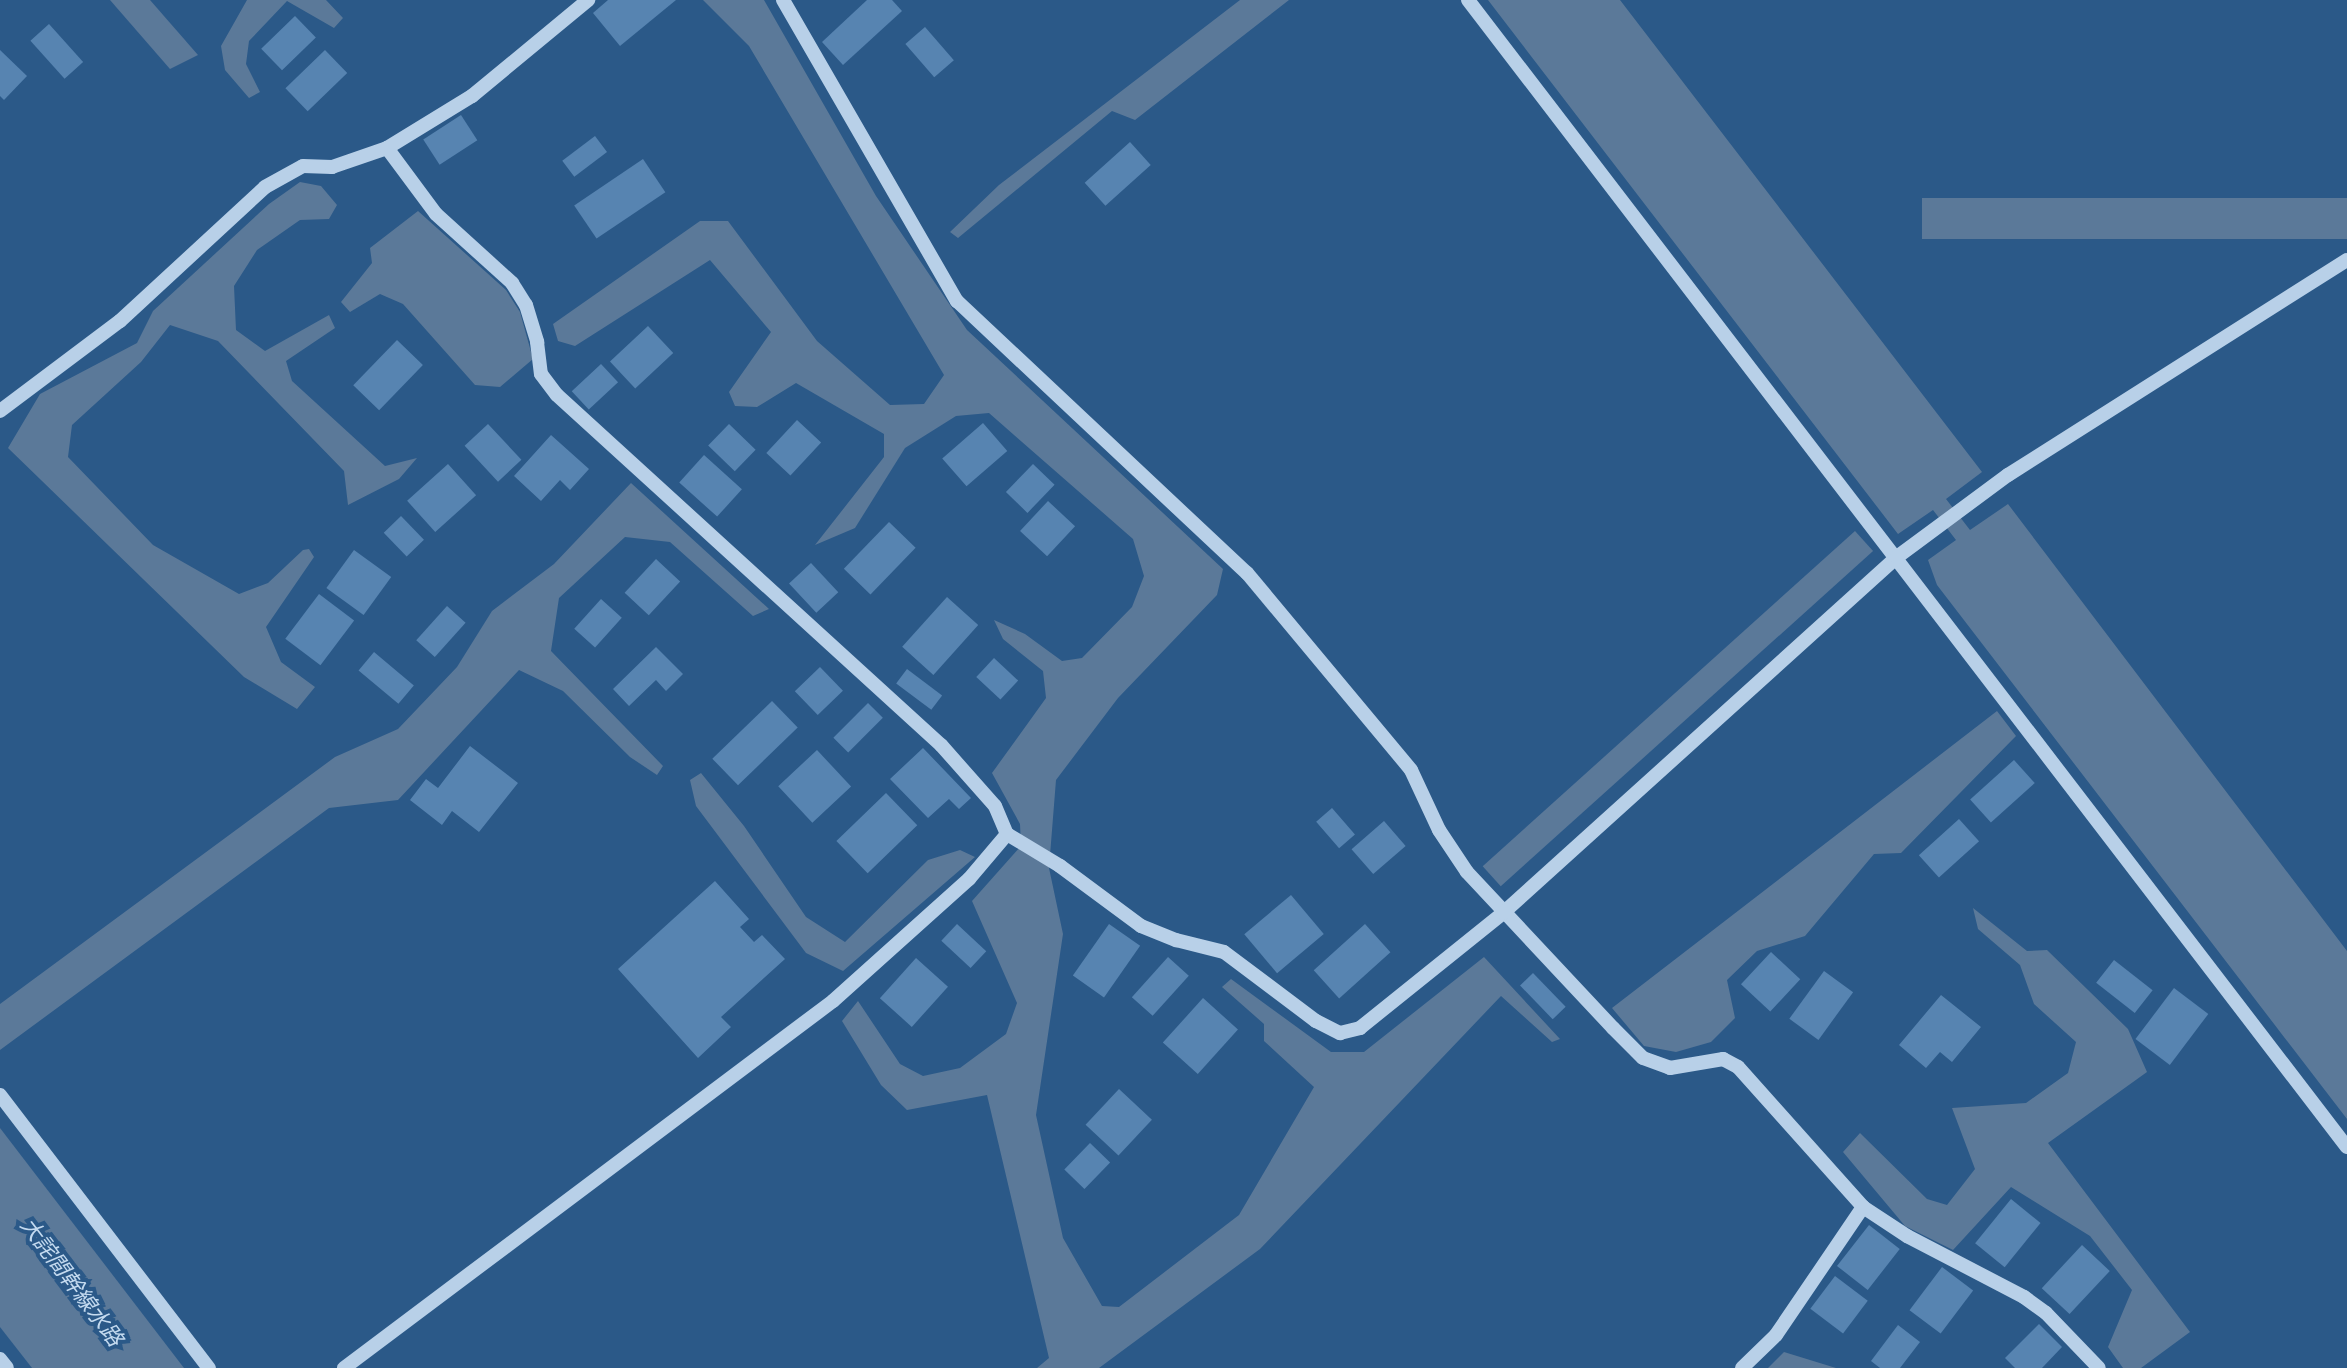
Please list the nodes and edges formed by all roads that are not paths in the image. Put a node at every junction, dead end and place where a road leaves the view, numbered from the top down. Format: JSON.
{"nodes":[{"id":1,"x":588,"y":0,"type":"edge"},
{"id":2,"x":783,"y":0,"type":"edge"},
{"id":3,"x":1468,"y":0,"type":"edge"},
{"id":4,"x":387,"y":148,"type":"junction"},
{"id":5,"x":2347,"y":260,"type":"edge"},
{"id":6,"x":0,"y":411,"type":"edge"},
{"id":7,"x":1897,"y":557,"type":"junction"},
{"id":8,"x":1007,"y":834,"type":"junction"},
{"id":9,"x":1503,"y":913,"type":"junction"},
{"id":10,"x":0,"y":1095,"type":"edge"},
{"id":11,"x":2347,"y":1147,"type":"edge"},
{"id":12,"x":1863,"y":1207,"type":"junction"},
{"id":13,"x":0,"y":1359,"type":"edge"},
{"id":14,"x":7,"y":1368,"type":"edge"},
{"id":15,"x":209,"y":1368,"type":"edge"},
{"id":16,"x":344,"y":1368,"type":"edge"},
{"id":17,"x":1742,"y":1368,"type":"edge"},
{"id":18,"x":2099,"y":1368,"type":"edge"}],
"edges":[{"from":1,"to":4,"type":"street"},
{"from":2,"to":9,"type":"street"},
{"from":3,"to":7,"type":"street"},
{"from":4,"to":6,"type":"street"},
{"from":4,"to":8,"type":"street"},
{"from":5,"to":7,"type":"street"},
{"from":7,"to":9,"type":"street"},
{"from":7,"to":11,"type":"street"},
{"from":8,"to":9,"type":"street"},
{"from":8,"to":16,"type":"street"},
{"from":9,"to":12,"type":"street"},
{"from":10,"to":15,"type":"street"},
{"from":12,"to":17,"type":"street"},
{"from":12,"to":18,"type":"street"},
{"from":13,"to":14,"type":"street"}]}
